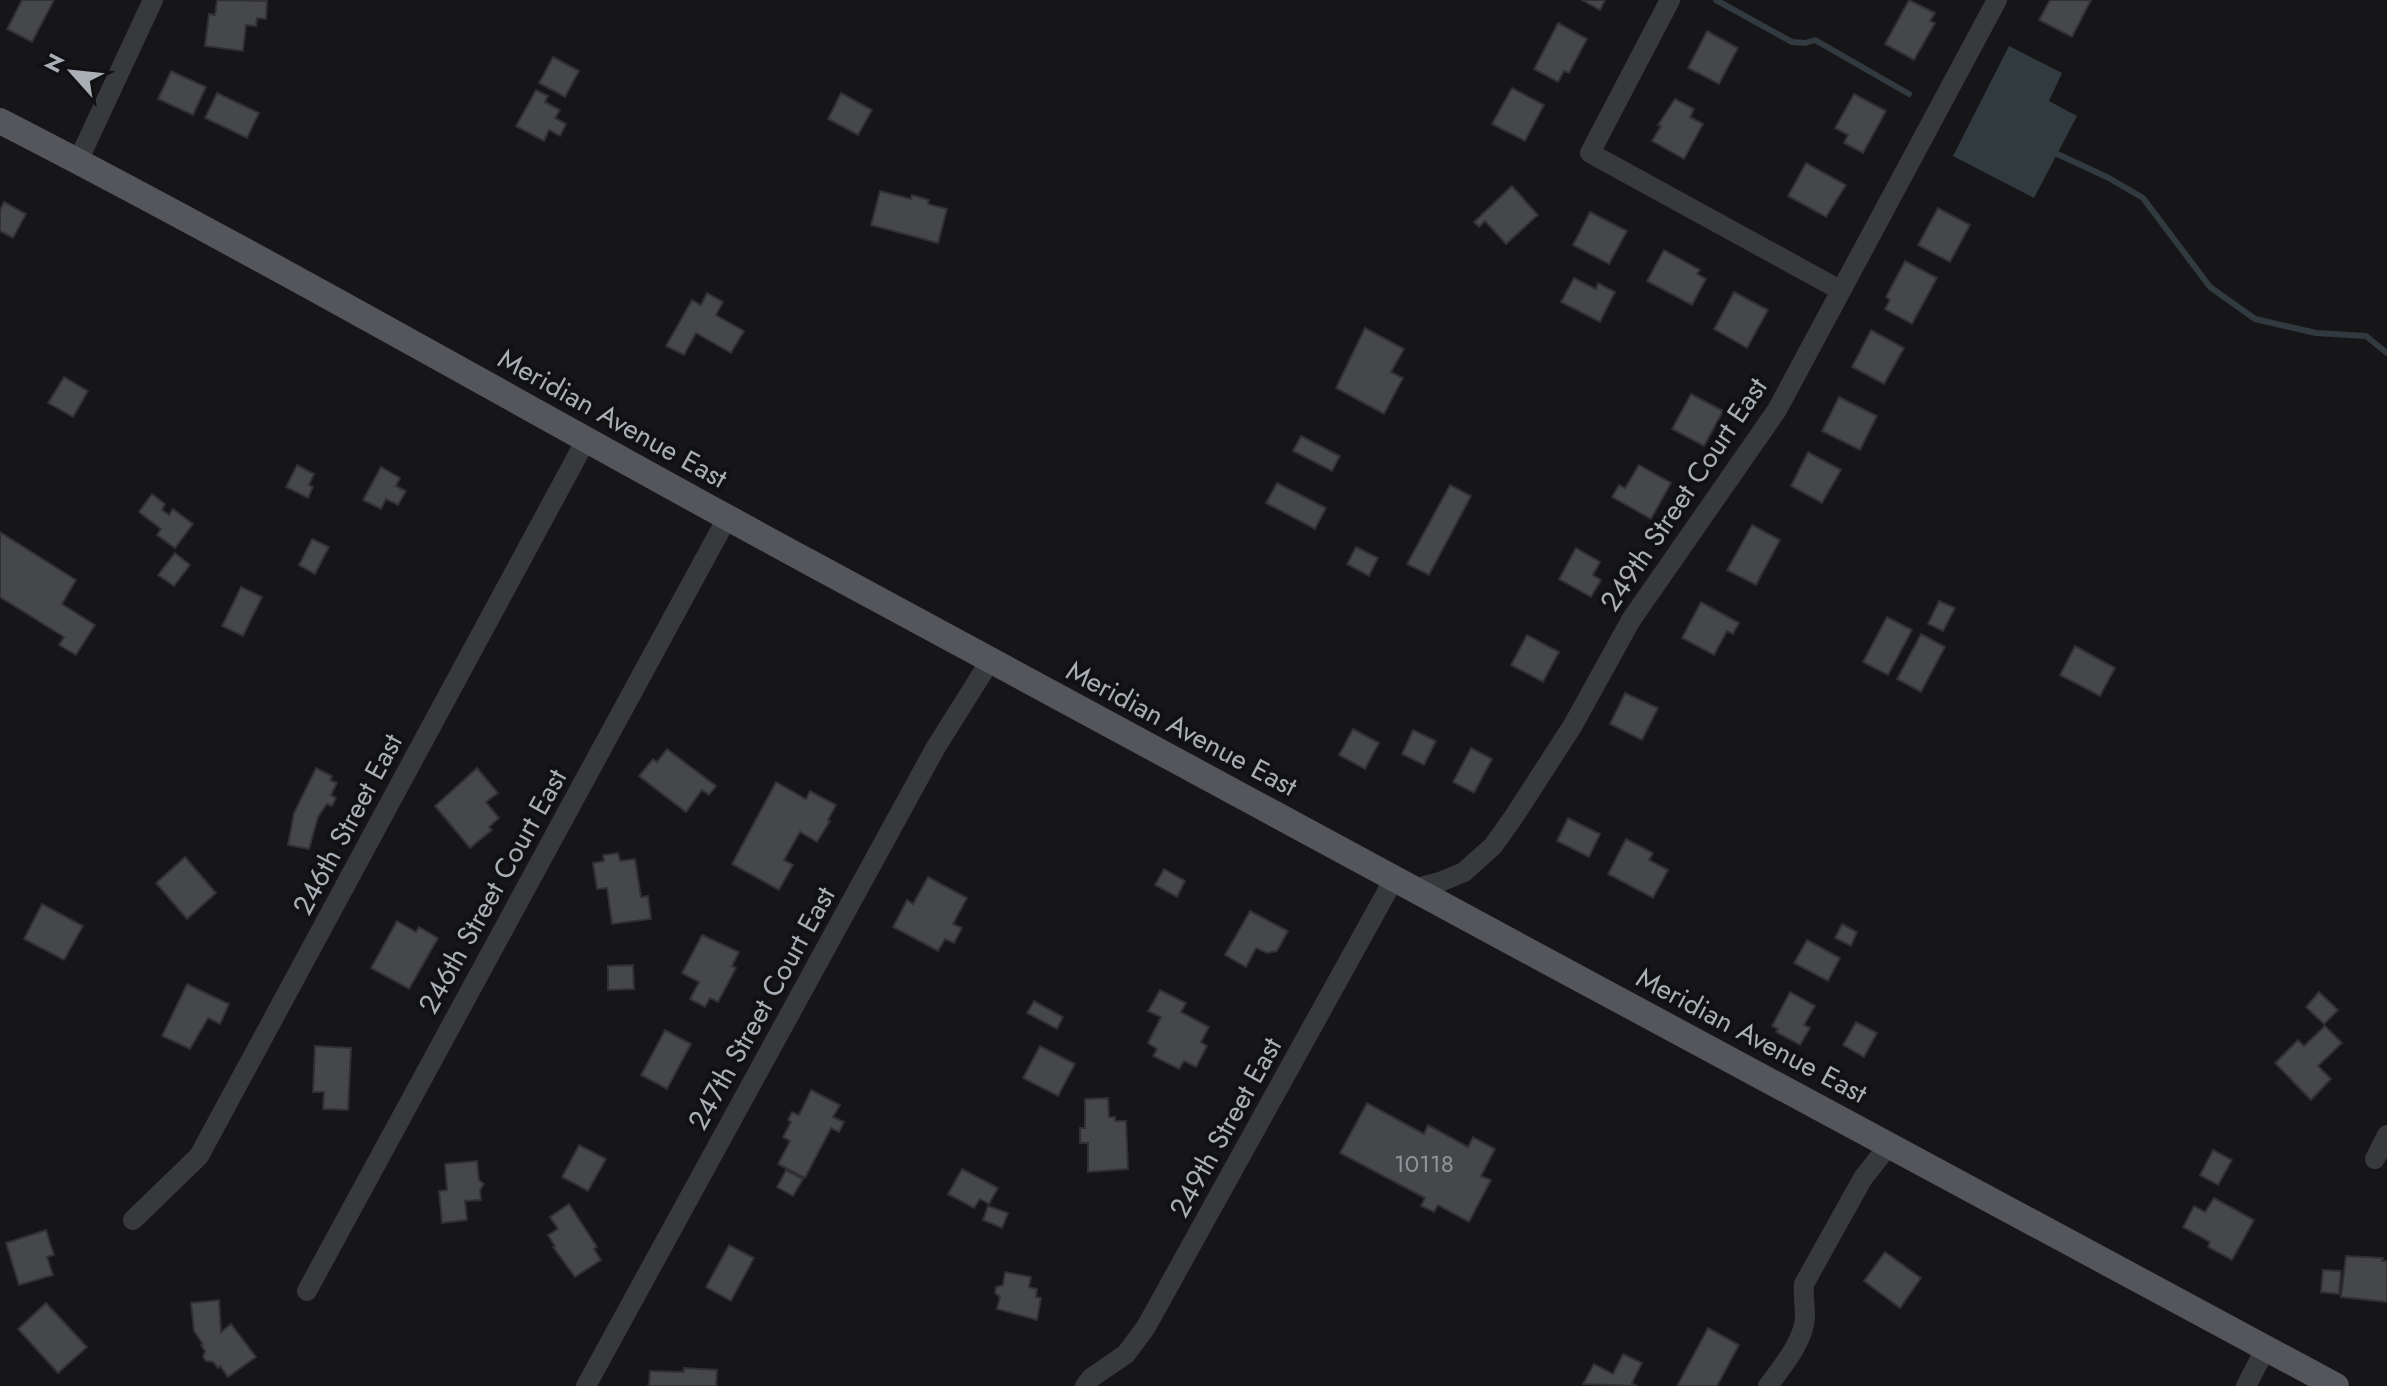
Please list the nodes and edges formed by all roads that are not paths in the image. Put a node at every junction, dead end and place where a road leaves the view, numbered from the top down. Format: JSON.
{"nodes":[{"id":1,"x":1670,"y":0,"type":"edge"},
{"id":2,"x":1997,"y":0,"type":"edge"},
{"id":3,"x":149,"y":2,"type":"edge"},
{"id":4,"x":0,"y":121,"type":"edge"},
{"id":5,"x":78,"y":161,"type":"junction"},
{"id":6,"x":1840,"y":290,"type":"junction"},
{"id":7,"x":587,"y":438,"type":"junction"},
{"id":8,"x":727,"y":518,"type":"junction"},
{"id":9,"x":990,"y":661,"type":"junction"},
{"id":10,"x":1404,"y":884,"type":"junction"},
{"id":11,"x":2387,"y":1135,"type":"edge"},
{"id":12,"x":1889,"y":1145,"type":"junction"},
{"id":13,"x":2375,"y":1159,"type":"dead end"},
{"id":14,"x":133,"y":1220,"type":"dead end"},
{"id":15,"x":307,"y":1291,"type":"dead end"},
{"id":16,"x":2266,"y":1348,"type":"junction"},
{"id":17,"x":586,"y":1386,"type":"edge"},
{"id":18,"x":1085,"y":1386,"type":"edge"},
{"id":19,"x":1768,"y":1386,"type":"edge"},
{"id":20,"x":2246,"y":1386,"type":"edge"},
{"id":21,"x":2336,"y":1386,"type":"edge"}],
"edges":[{"from":1,"to":6,"type":"street"},
{"from":2,"to":6,"type":"street","name":"249th Street Court East"},
{"from":3,"to":5,"type":"street"},
{"from":4,"to":5,"type":"main road","name":"Meridian Avenue East"},
{"from":5,"to":7,"type":"main road","name":"Meridian Avenue East"},
{"from":6,"to":10,"type":"street","name":"249th Street Court East"},
{"from":7,"to":8,"type":"main road","name":"Meridian Avenue East"},
{"from":7,"to":14,"type":"street","name":"246th Street East"},
{"from":8,"to":9,"type":"main road","name":"Meridian Avenue East"},
{"from":8,"to":15,"type":"street","name":"246th Street Court East"},
{"from":9,"to":10,"type":"main road","name":"Meridian Avenue East"},
{"from":9,"to":17,"type":"street","name":"247th Street Court East"},
{"from":10,"to":12,"type":"main road","name":"Meridian Avenue East"},
{"from":10,"to":18,"type":"street","name":"249th Street East"},
{"from":11,"to":13,"type":"street"},
{"from":12,"to":16,"type":"main road","name":"Meridian Avenue East"},
{"from":12,"to":19,"type":"street"},
{"from":16,"to":20,"type":"street"},
{"from":16,"to":21,"type":"main road","name":"Meridian Avenue East"}]}
